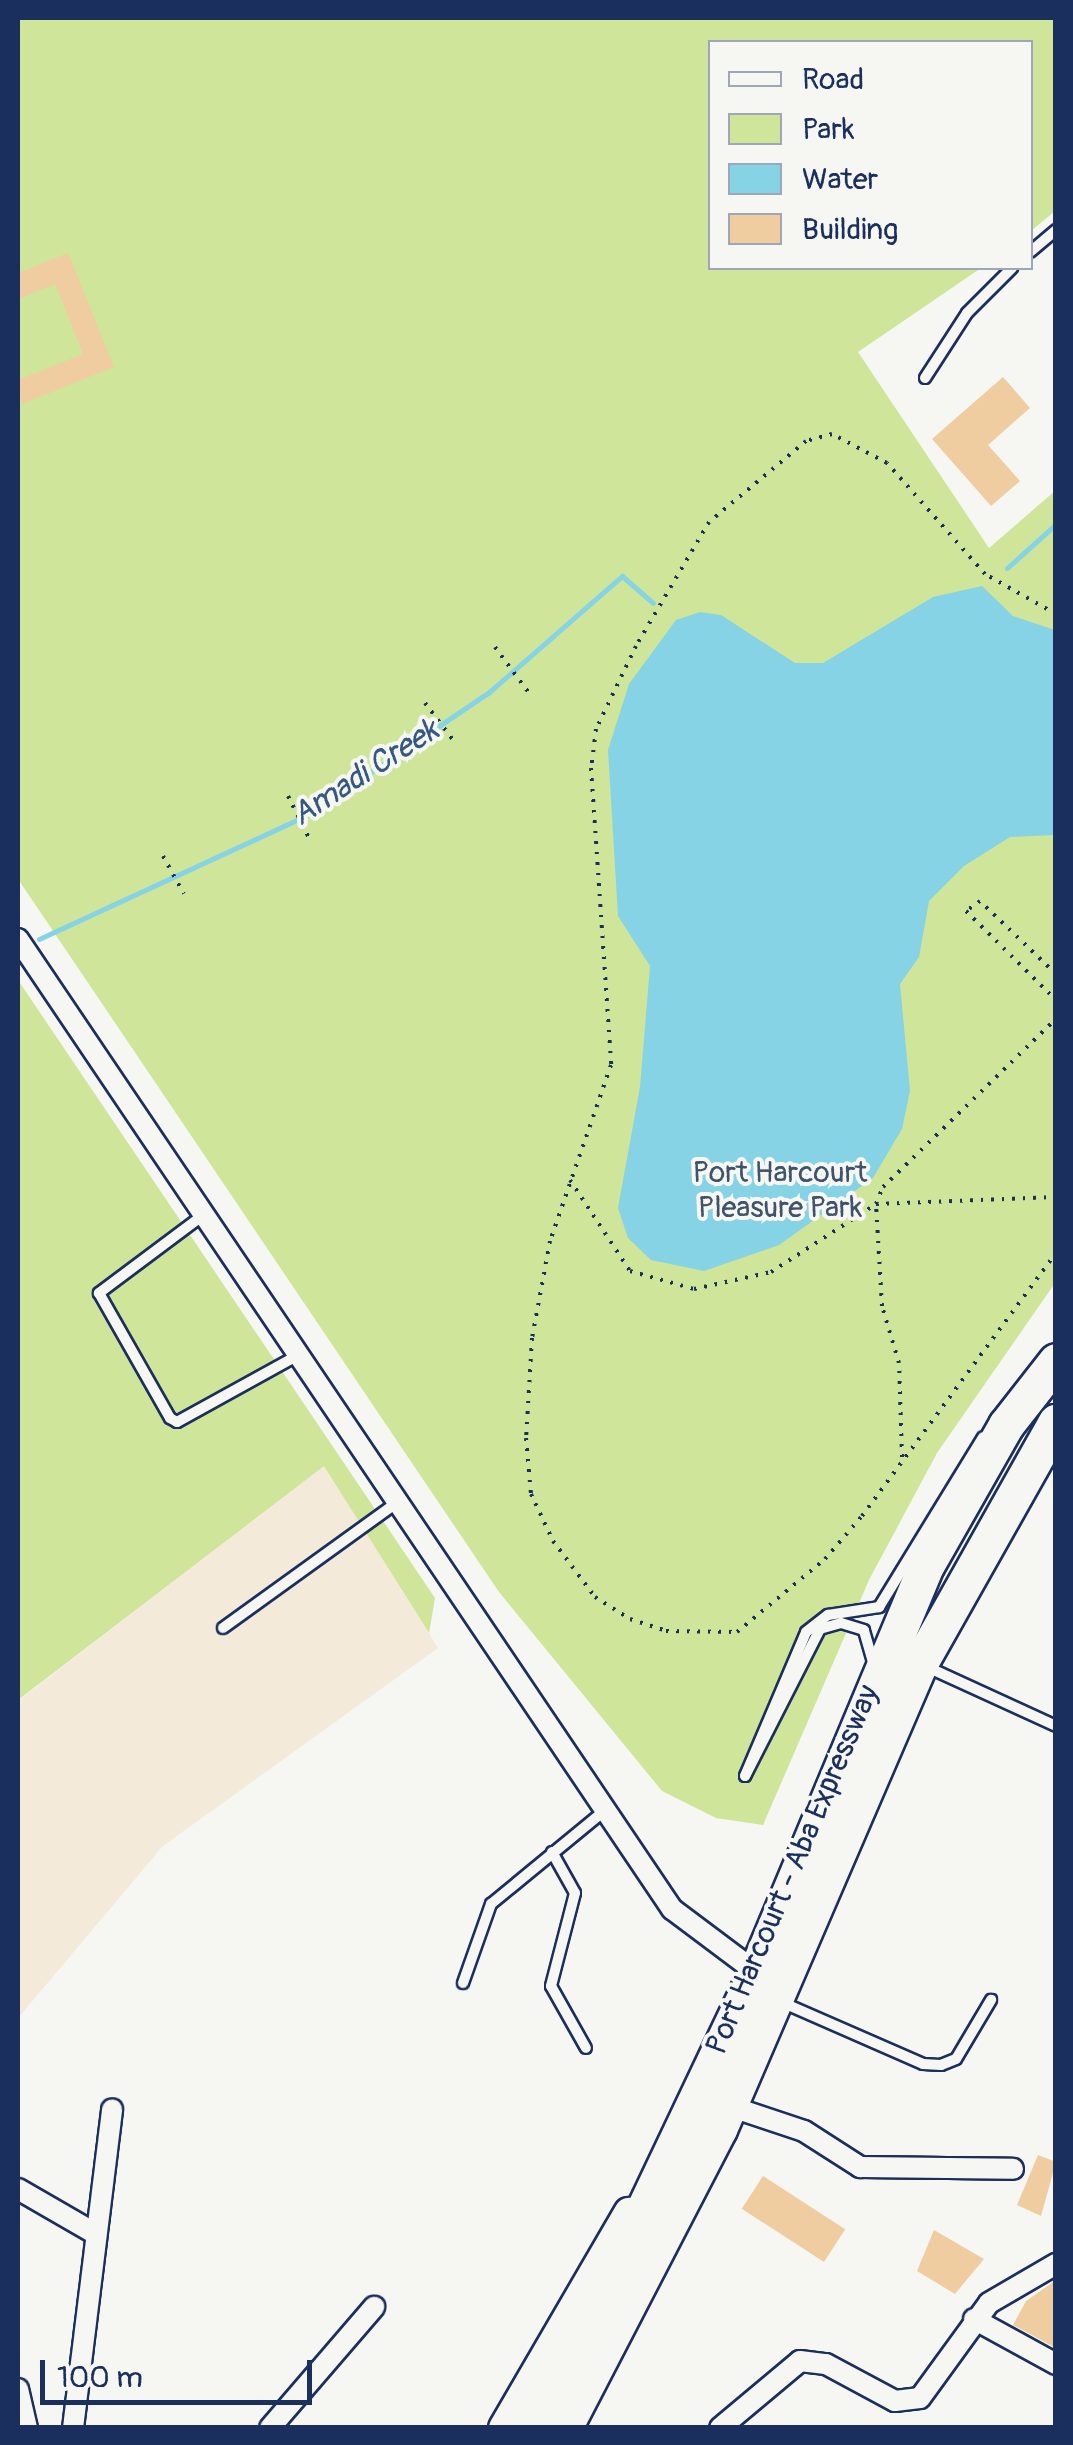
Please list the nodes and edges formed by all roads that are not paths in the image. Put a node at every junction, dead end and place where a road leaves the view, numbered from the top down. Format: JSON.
{"nodes":[{"id":1,"x":1056,"y":230,"type":"edge"},
{"id":2,"x":1033,"y":249,"type":"edge"},
{"id":3,"x":1010,"y":270,"type":"edge"},
{"id":4,"x":924,"y":378,"type":"dead end"},
{"id":5,"x":18,"y":939,"type":"edge"},
{"id":6,"x":206,"y":1212,"type":"junction"},
{"id":7,"x":301,"y":1353,"type":"junction"},
{"id":8,"x":1056,"y":1361,"type":"edge"},
{"id":9,"x":1009,"y":1421,"type":"junction"},
{"id":10,"x":1056,"y":1422,"type":"edge"},
{"id":11,"x":1045,"y":1459,"type":"edge"},
{"id":12,"x":400,"y":1500,"type":"junction"},
{"id":13,"x":223,"y":1628,"type":"dead end"},
{"id":14,"x":920,"y":1663,"type":"junction"},
{"id":15,"x":874,"y":1679,"type":"junction"},
{"id":16,"x":1056,"y":1726,"type":"edge"},
{"id":17,"x":603,"y":1812,"type":"junction"},
{"id":18,"x":552,"y":1852,"type":"junction"},
{"id":19,"x":756,"y":1972,"type":"junction"},
{"id":20,"x":463,"y":1984,"type":"dead end"},
{"id":21,"x":778,"y":2000,"type":"junction"},
{"id":22,"x":991,"y":2000,"type":"dead end"},
{"id":23,"x":586,"y":2048,"type":"dead end"},
{"id":24,"x":112,"y":2109,"type":"dead end"},
{"id":25,"x":724,"y":2118,"type":"junction"},
{"id":26,"x":669,"y":2152,"type":"junction"},
{"id":27,"x":1013,"y":2169,"type":"dead end"},
{"id":28,"x":18,"y":2188,"type":"edge"},
{"id":29,"x":96,"y":2234,"type":"junction"},
{"id":30,"x":1056,"y":2264,"type":"edge"},
{"id":31,"x":374,"y":2307,"type":"dead end"},
{"id":32,"x":974,"y":2318,"type":"junction"},
{"id":33,"x":1056,"y":2364,"type":"edge"},
{"id":34,"x":18,"y":2389,"type":"edge"},
{"id":35,"x":575,"y":2417,"type":"edge"},
{"id":36,"x":27,"y":2428,"type":"edge"},
{"id":37,"x":73,"y":2428,"type":"edge"},
{"id":38,"x":270,"y":2428,"type":"edge"},
{"id":39,"x":504,"y":2428,"type":"edge"},
{"id":40,"x":530,"y":2428,"type":"edge"},
{"id":41,"x":720,"y":2428,"type":"edge"}],
"edges":[{"from":1,"to":2,"type":"lane"},
{"from":3,"to":4,"type":"lane"},
{"from":5,"to":6,"type":"street"},
{"from":6,"to":7,"type":"street"},
{"from":6,"to":7,"type":"lane"},
{"from":7,"to":12,"type":"street"},
{"from":8,"to":9,"type":"highway","name":"Port Harcourt - Aba Expressway"},
{"from":9,"to":15,"type":"highway","name":"Port Harcourt - Aba Expressway"},
{"from":9,"to":15,"type":"lane"},
{"from":10,"to":11,"type":"highway","name":"Port Harcourt - Aba Expressway"},
{"from":11,"to":14,"type":"highway","name":"Port Harcourt - Aba Expressway"},
{"from":12,"to":13,"type":"lane"},
{"from":12,"to":17,"type":"street"},
{"from":14,"to":16,"type":"lane"},
{"from":14,"to":21,"type":"highway","name":"Port Harcourt - Aba Expressway"},
{"from":15,"to":19,"type":"highway","name":"Port Harcourt - Aba Expressway"},
{"from":17,"to":18,"type":"lane"},
{"from":17,"to":19,"type":"street"},
{"from":18,"to":20,"type":"lane"},
{"from":18,"to":23,"type":"lane"},
{"from":19,"to":26,"type":"highway","name":"Port Harcourt - Aba Expressway"},
{"from":21,"to":22,"type":"lane"},
{"from":21,"to":25,"type":"highway","name":"Port Harcourt - Aba Expressway"},
{"from":24,"to":29,"type":"street"},
{"from":25,"to":27,"type":"street"},
{"from":25,"to":35,"type":"highway","name":"Port Harcourt - Aba Expressway"},
{"from":26,"to":35,"type":"highway","name":"Port Harcourt - Aba Expressway"},
{"from":26,"to":39,"type":"main road"},
{"from":28,"to":29,"type":"street"},
{"from":29,"to":37,"type":"street"},
{"from":30,"to":32,"type":"street"},
{"from":31,"to":38,"type":"street"},
{"from":32,"to":33,"type":"street"},
{"from":32,"to":41,"type":"street"},
{"from":34,"to":36,"type":"street"},
{"from":35,"to":40,"type":"highway"}]}
